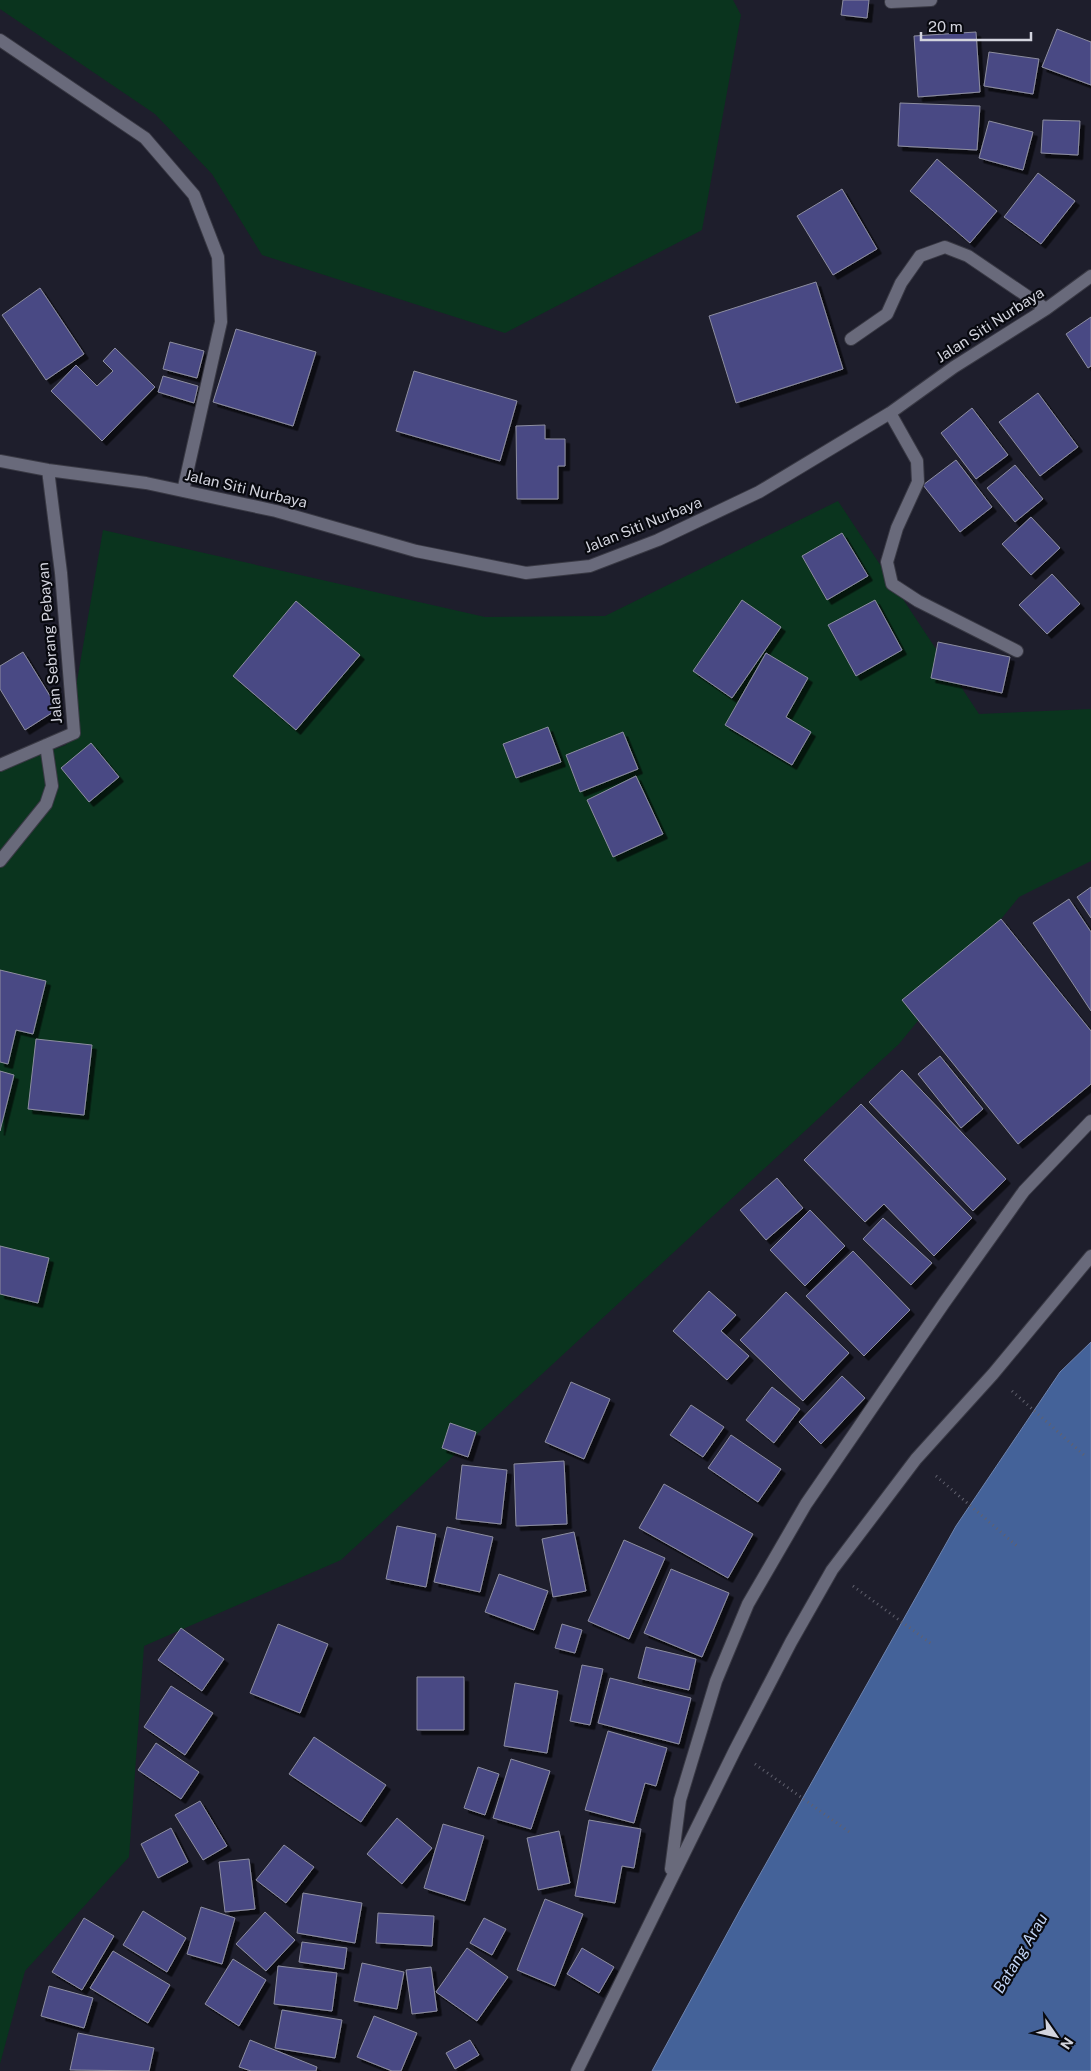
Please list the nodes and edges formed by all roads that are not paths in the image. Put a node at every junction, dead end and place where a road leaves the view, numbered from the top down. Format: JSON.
{"nodes":[{"id":1,"x":931,"y":0,"type":"edge"},
{"id":2,"x":891,"y":2,"type":"dead end"},
{"id":3,"x":0,"y":40,"type":"edge"},
{"id":4,"x":1091,"y":276,"type":"edge"},
{"id":5,"x":1046,"y":309,"type":"junction"},
{"id":6,"x":851,"y":339,"type":"dead end"},
{"id":7,"x":890,"y":413,"type":"junction"},
{"id":8,"x":0,"y":461,"type":"edge"},
{"id":9,"x":48,"y":470,"type":"junction"},
{"id":10,"x":183,"y":491,"type":"junction"},
{"id":11,"x":1017,"y":651,"type":"dead end"},
{"id":12,"x":46,"y":746,"type":"junction"},
{"id":13,"x":0,"y":765,"type":"edge"},
{"id":14,"x":0,"y":861,"type":"edge"},
{"id":15,"x":1091,"y":1122,"type":"edge"},
{"id":16,"x":1091,"y":1256,"type":"edge"},
{"id":17,"x":670,"y":1879,"type":"junction"},
{"id":18,"x":577,"y":2071,"type":"edge"}],
"edges":[{"from":1,"to":2,"type":"street"},
{"from":3,"to":10,"type":"street"},
{"from":4,"to":5,"type":"street","name":"Jalan Siti Nurbaya"},
{"from":5,"to":6,"type":"street"},
{"from":5,"to":7,"type":"street","name":"Jalan Siti Nurbaya"},
{"from":7,"to":10,"type":"street","name":"Jalan Siti Nurbaya"},
{"from":7,"to":11,"type":"street"},
{"from":8,"to":9,"type":"street","name":"Jalan Siti Nurbaya"},
{"from":9,"to":10,"type":"street","name":"Jalan Siti Nurbaya"},
{"from":9,"to":12,"type":"street","name":"Jalan Sebrang Pebayan"},
{"from":12,"to":13,"type":"street","name":"Jalan Sebrang Pebayan"},
{"from":12,"to":14,"type":"street"},
{"from":15,"to":17,"type":"street"},
{"from":16,"to":17,"type":"street"},
{"from":17,"to":18,"type":"street"}]}
